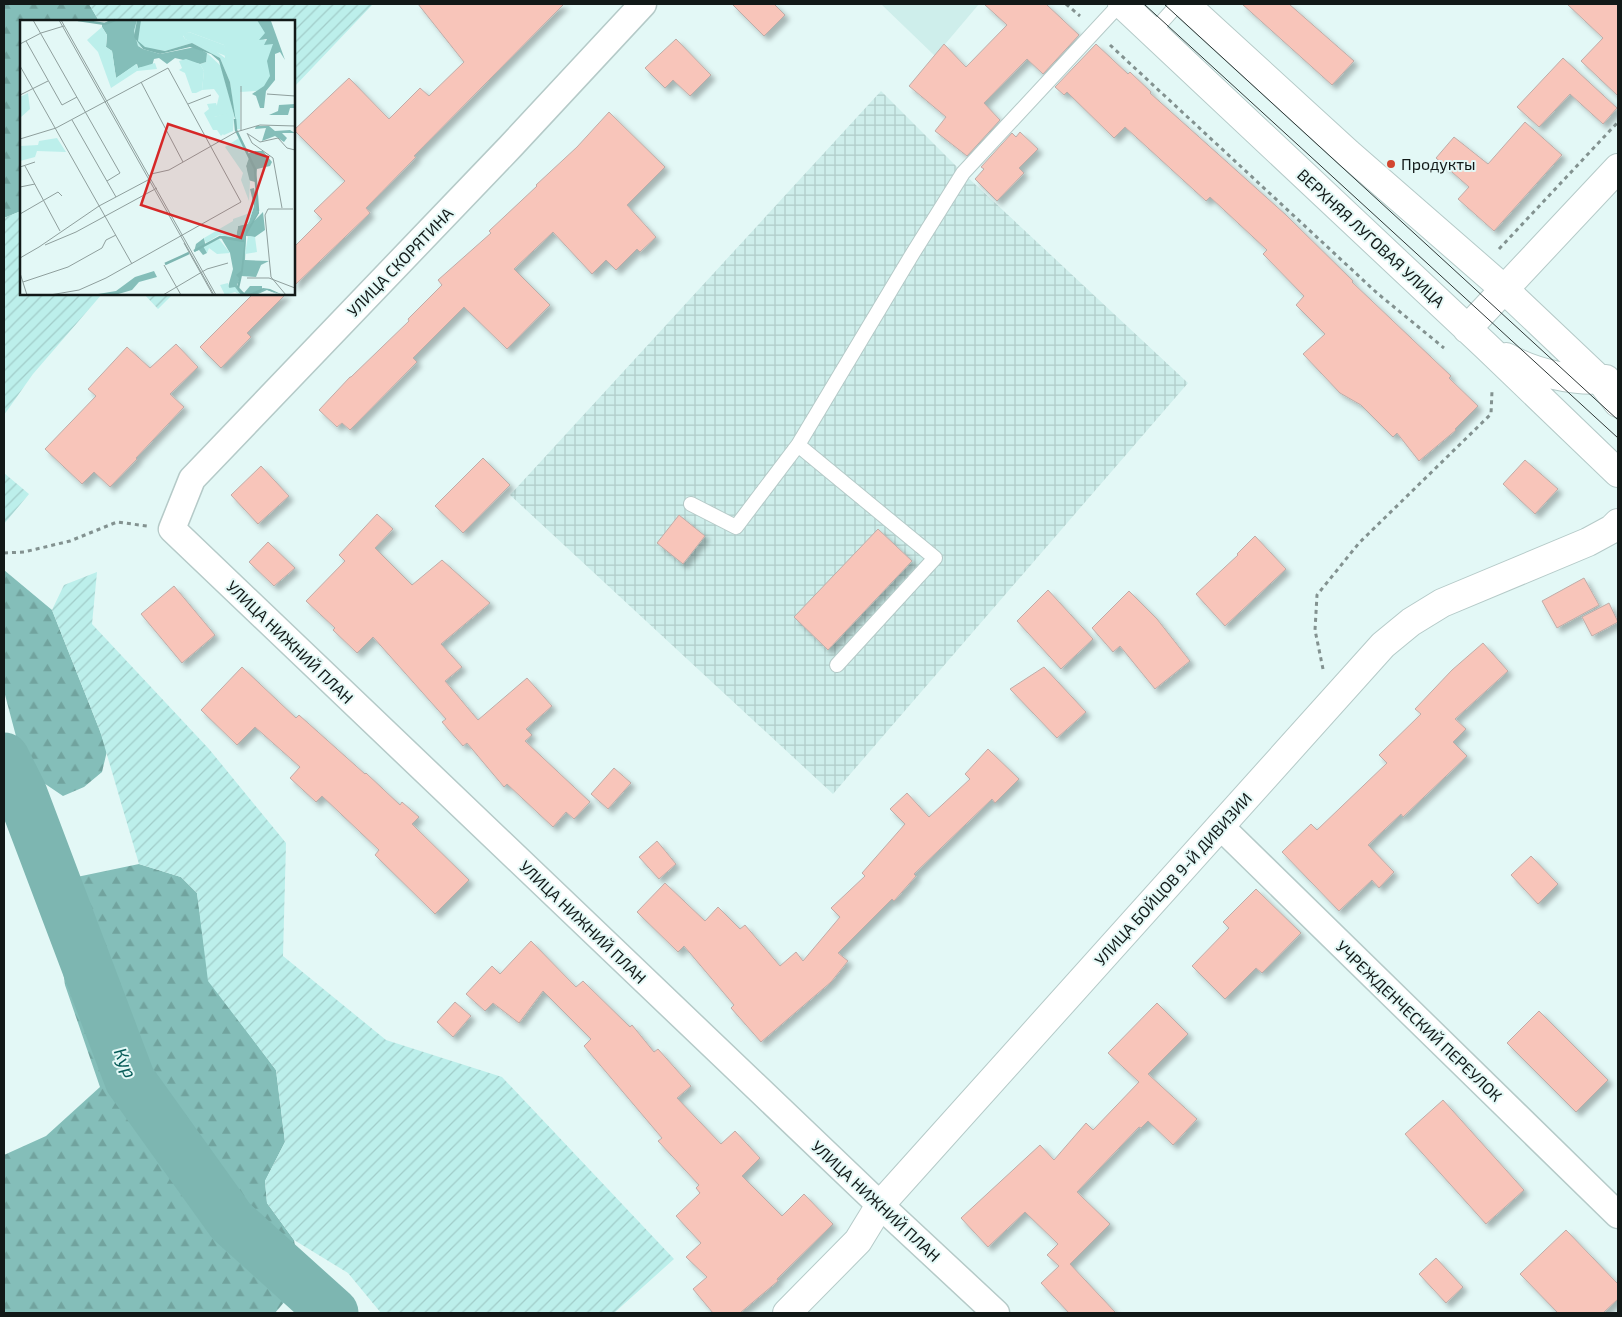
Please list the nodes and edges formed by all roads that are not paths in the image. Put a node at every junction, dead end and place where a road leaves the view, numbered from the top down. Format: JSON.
{"nodes":[{"id":1,"x":642,"y":4,"type":"edge"},
{"id":2,"x":1121,"y":4,"type":"edge"},
{"id":3,"x":1178,"y":4,"type":"edge"},
{"id":4,"x":1185,"y":4,"type":"edge"},
{"id":5,"x":1152,"y":33,"type":"junction"},
{"id":6,"x":1618,"y":168,"type":"edge"},
{"id":7,"x":1504,"y":289,"type":"junction"},
{"id":8,"x":1477,"y":338,"type":"junction"},
{"id":9,"x":1609,"y":379,"type":"edge"},
{"id":10,"x":1618,"y":403,"type":"edge"},
{"id":11,"x":798,"y":445,"type":"junction"},
{"id":12,"x":1618,"y":472,"type":"edge"},
{"id":13,"x":691,"y":504,"type":"dead end"},
{"id":14,"x":1618,"y":523,"type":"edge"},
{"id":15,"x":172,"y":529,"type":"joint"},
{"id":16,"x":837,"y":664,"type":"dead end"},
{"id":17,"x":1220,"y":826,"type":"junction"},
{"id":18,"x":880,"y":1205,"type":"junction"},
{"id":19,"x":1618,"y":1215,"type":"edge"},
{"id":20,"x":787,"y":1313,"type":"edge"},
{"id":21,"x":996,"y":1313,"type":"edge"}],
"edges":[{"from":1,"to":15,"type":"street","name":"УЛИЦА СКОРЯТИНА"},
{"from":2,"to":5,"type":"street","name":"ВЕРХНЯЯ ЛУГОВАЯ УЛИЦА"},
{"from":2,"to":11,"type":"lane"},
{"from":3,"to":5,"type":"lane"},
{"from":4,"to":7,"type":"street"},
{"from":5,"to":8,"type":"street","name":"ВЕРХНЯЯ ЛУГОВАЯ УЛИЦА"},
{"from":6,"to":7,"type":"street"},
{"from":7,"to":8,"type":"street"},
{"from":7,"to":9,"type":"street"},
{"from":8,"to":9,"type":"street"},
{"from":8,"to":12,"type":"street","name":"ВЕРХНЯЯ ЛУГОВАЯ УЛИЦА"},
{"from":9,"to":10,"type":"street"},
{"from":11,"to":13,"type":"lane"},
{"from":11,"to":16,"type":"lane"},
{"from":14,"to":17,"type":"street","name":"УЛИЦА БОЙЦОВ 9-Й ДИВИЗИИ"},
{"from":15,"to":18,"type":"street","name":"УЛИЦА НИЖНИЙ ПЛАН"},
{"from":17,"to":18,"type":"street","name":"УЛИЦА БОЙЦОВ 9-Й ДИВИЗИИ"},
{"from":17,"to":19,"type":"street","name":"УЧРЕЖДЕНЧЕСКИЙ ПЕРЕУЛОК"},
{"from":18,"to":20,"type":"street","name":"УЛИЦА БОЙЦОВ 9-Й ДИВИЗИИ"},
{"from":18,"to":21,"type":"street","name":"УЛИЦА НИЖНИЙ ПЛАН"}]}
